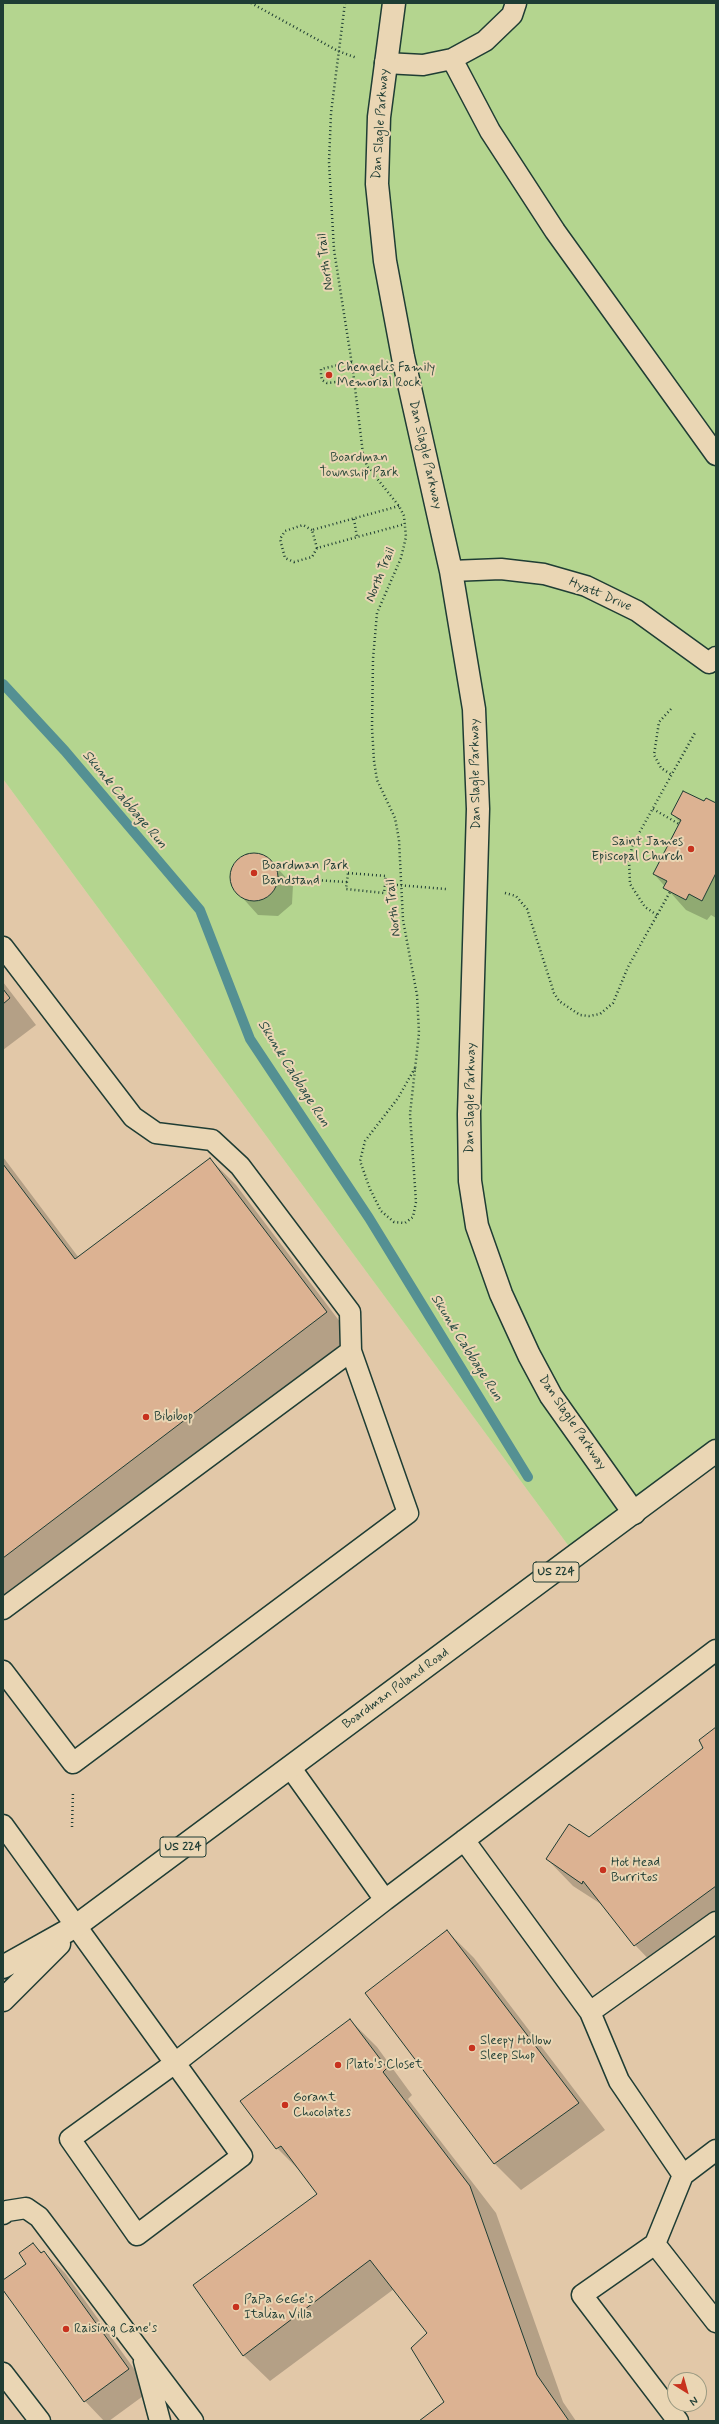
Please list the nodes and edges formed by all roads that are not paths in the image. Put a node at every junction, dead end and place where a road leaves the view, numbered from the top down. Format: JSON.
{"nodes":[{"id":1,"x":394,"y":3,"type":"edge"},
{"id":2,"x":516,"y":3,"type":"edge"},
{"id":3,"x":452,"y":59,"type":"junction"},
{"id":4,"x":385,"y":63,"type":"junction"},
{"id":5,"x":716,"y":455,"type":"edge"},
{"id":6,"x":451,"y":571,"type":"junction"},
{"id":7,"x":713,"y":660,"type":"edge"},
{"id":8,"x":3,"y":947,"type":"edge"},
{"id":9,"x":351,"y":1351,"type":"junction"},
{"id":10,"x":716,"y":1451,"type":"edge"},
{"id":11,"x":634,"y":1513,"type":"junction"},
{"id":12,"x":3,"y":1609,"type":"edge"},
{"id":13,"x":716,"y":1650,"type":"edge"},
{"id":14,"x":3,"y":1671,"type":"edge"},
{"id":15,"x":290,"y":1767,"type":"junction"},
{"id":16,"x":3,"y":1825,"type":"edge"},
{"id":17,"x":464,"y":1840,"type":"junction"},
{"id":18,"x":385,"y":1900,"type":"junction"},
{"id":19,"x":716,"y":1922,"type":"edge"},
{"id":20,"x":76,"y":1926,"type":"junction"},
{"id":21,"x":3,"y":1967,"type":"edge"},
{"id":22,"x":3,"y":2000,"type":"edge"},
{"id":23,"x":590,"y":2012,"type":"junction"},
{"id":24,"x":176,"y":2063,"type":"junction"},
{"id":25,"x":716,"y":2150,"type":"edge"},
{"id":26,"x":683,"y":2175,"type":"junction"},
{"id":27,"x":3,"y":2214,"type":"edge"},
{"id":28,"x":655,"y":2244,"type":"junction"},
{"id":29,"x":716,"y":2322,"type":"edge"},
{"id":30,"x":141,"y":2352,"type":"junction"},
{"id":31,"x":3,"y":2373,"type":"edge"},
{"id":32,"x":40,"y":2421,"type":"edge"},
{"id":33,"x":160,"y":2421,"type":"edge"},
{"id":34,"x":193,"y":2421,"type":"edge"},
{"id":35,"x":678,"y":2421,"type":"edge"}],
"edges":[{"from":1,"to":4,"type":"street","name":"Dan Slagle Parkway"},
{"from":2,"to":3,"type":"lane"},
{"from":3,"to":4,"type":"lane"},
{"from":3,"to":5,"type":"lane"},
{"from":4,"to":6,"type":"street","name":"Dan Slagle Parkway"},
{"from":6,"to":7,"type":"lane","name":"Hyatt Drive"},
{"from":6,"to":11,"type":"street","name":"Dan Slagle Parkway"},
{"from":8,"to":9,"type":"lane"},
{"from":9,"to":12,"type":"lane"},
{"from":9,"to":14,"type":"lane"},
{"from":10,"to":11,"type":"street","name":"Boardman Poland Road","number":"US 224"},
{"from":11,"to":15,"type":"street","name":"Boardman Poland Road","number":"US 224"},
{"from":13,"to":17,"type":"lane"},
{"from":15,"to":18,"type":"lane"},
{"from":15,"to":20,"type":"street","name":"Boardman Poland Road","number":"US 224"},
{"from":16,"to":20,"type":"lane"},
{"from":17,"to":18,"type":"lane"},
{"from":17,"to":23,"type":"lane"},
{"from":18,"to":24,"type":"lane"},
{"from":19,"to":23,"type":"lane"},
{"from":20,"to":21,"type":"street","name":"Boardman Poland Road","number":"US 224"},
{"from":20,"to":22,"type":"street","name":"Boardman Poland Road","number":"US 224"},
{"from":20,"to":24,"type":"lane"},
{"from":23,"to":26,"type":"lane"},
{"from":24,"to":24,"type":"lane"},
{"from":25,"to":26,"type":"lane"},
{"from":26,"to":28,"type":"lane"},
{"from":27,"to":30,"type":"lane"},
{"from":28,"to":29,"type":"lane"},
{"from":28,"to":35,"type":"lane"},
{"from":30,"to":33,"type":"lane"},
{"from":30,"to":34,"type":"lane"},
{"from":31,"to":32,"type":"lane"}]}
